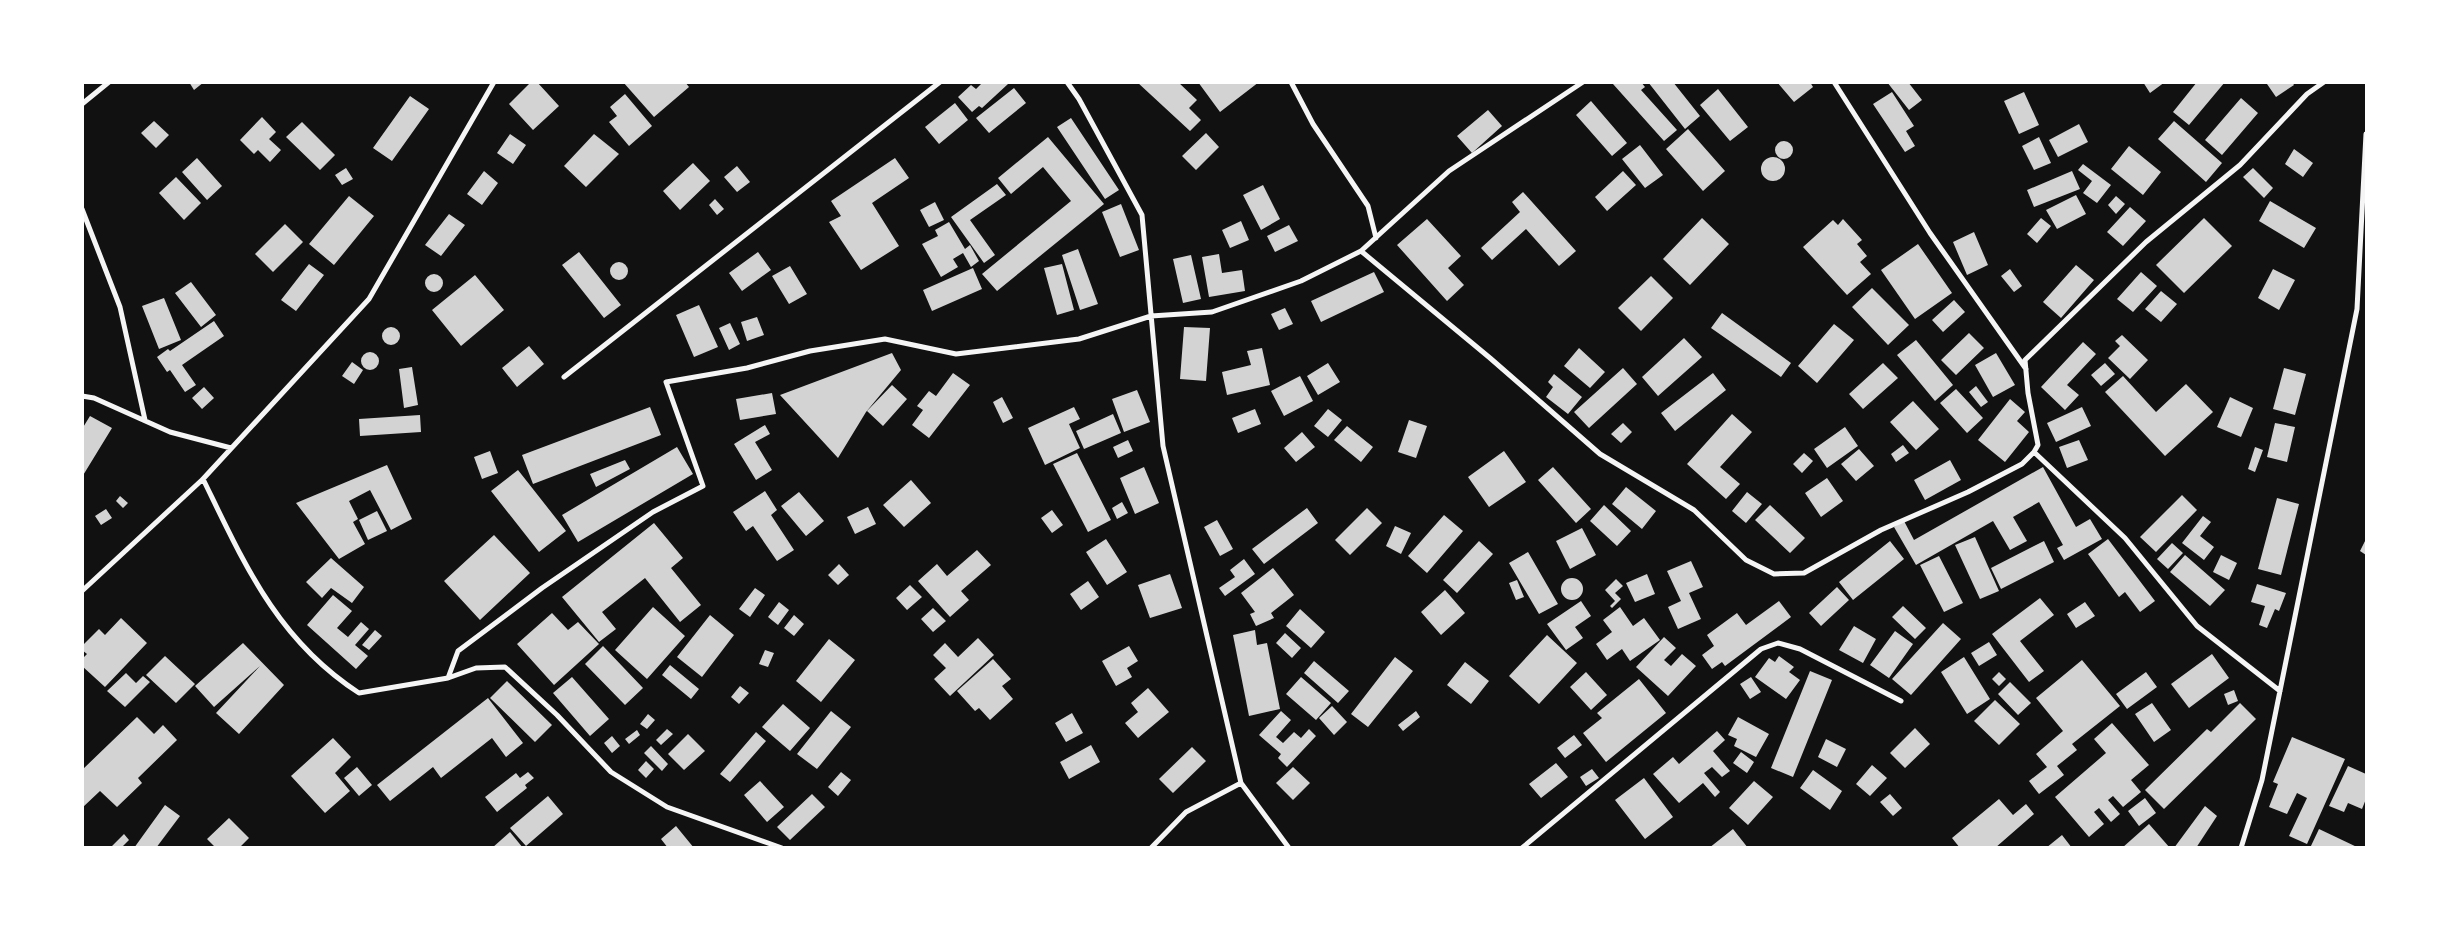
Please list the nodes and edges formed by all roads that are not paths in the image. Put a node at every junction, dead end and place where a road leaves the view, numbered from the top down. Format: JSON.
{"nodes":[{"id":1,"x":109,"y":82,"type":"edge"},
{"id":2,"x":494,"y":82,"type":"edge"},
{"id":3,"x":940,"y":82,"type":"edge"},
{"id":4,"x":1068,"y":82,"type":"edge"},
{"id":5,"x":1291,"y":82,"type":"edge"},
{"id":6,"x":1583,"y":82,"type":"edge"},
{"id":7,"x":1834,"y":82,"type":"edge"},
{"id":8,"x":2324,"y":82,"type":"edge"},
{"id":9,"x":82,"y":104,"type":"edge"},
{"id":10,"x":2366,"y":134,"type":"edge"},
{"id":11,"x":82,"y":209,"type":"edge"},
{"id":12,"x":1376,"y":238,"type":"junction"},
{"id":13,"x":1361,"y":251,"type":"junction"},
{"id":14,"x":1151,"y":316,"type":"junction"},
{"id":15,"x":2026,"y":369,"type":"junction"},
{"id":16,"x":564,"y":377,"type":"dead end"},
{"id":17,"x":82,"y":396,"type":"edge"},
{"id":18,"x":145,"y":420,"type":"junction"},
{"id":19,"x":231,"y":448,"type":"junction"},
{"id":20,"x":2034,"y":452,"type":"junction"},
{"id":21,"x":203,"y":479,"type":"junction"},
{"id":22,"x":82,"y":591,"type":"edge"},
{"id":23,"x":448,"y":678,"type":"junction"},
{"id":24,"x":2280,"y":692,"type":"junction"},
{"id":25,"x":1900,"y":701,"type":"dead end"},
{"id":26,"x":1241,"y":783,"type":"junction"},
{"id":27,"x":782,"y":848,"type":"edge"},
{"id":28,"x":1151,"y":848,"type":"edge"},
{"id":29,"x":1289,"y":848,"type":"edge"},
{"id":30,"x":1522,"y":848,"type":"edge"},
{"id":31,"x":2241,"y":848,"type":"edge"}],
"edges":[{"from":1,"to":9,"type":"street"},
{"from":2,"to":19,"type":"street"},
{"from":3,"to":16,"type":"street"},
{"from":4,"to":14,"type":"street"},
{"from":5,"to":12,"type":"street"},
{"from":6,"to":12,"type":"street"},
{"from":7,"to":15,"type":"street"},
{"from":8,"to":15,"type":"street"},
{"from":10,"to":24,"type":"street"},
{"from":11,"to":18,"type":"street"},
{"from":12,"to":13,"type":"street"},
{"from":13,"to":14,"type":"street"},
{"from":13,"to":20,"type":"street"},
{"from":14,"to":23,"type":"street"},
{"from":14,"to":26,"type":"street"},
{"from":15,"to":20,"type":"street"},
{"from":17,"to":18,"type":"street"},
{"from":18,"to":19,"type":"street"},
{"from":19,"to":21,"type":"street"},
{"from":20,"to":24,"type":"street"},
{"from":21,"to":22,"type":"street"},
{"from":21,"to":23,"type":"street"},
{"from":23,"to":27,"type":"street"},
{"from":24,"to":31,"type":"street"},
{"from":25,"to":30,"type":"street"},
{"from":26,"to":28,"type":"street"},
{"from":26,"to":29,"type":"street"}]}
